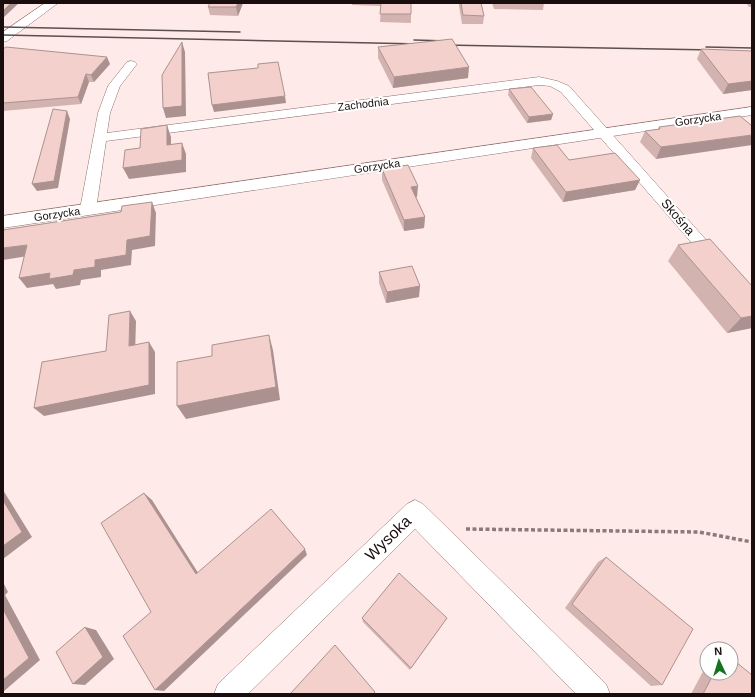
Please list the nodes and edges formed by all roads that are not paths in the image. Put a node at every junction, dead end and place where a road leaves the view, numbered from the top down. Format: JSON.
{"nodes":[{"id":1,"x":52,"y":3,"type":"edge"},
{"id":2,"x":3,"y":38,"type":"edge"},
{"id":3,"x":131,"y":64,"type":"dead end"},
{"id":4,"x":752,"y":111,"type":"edge"},
{"id":5,"x":605,"y":133,"type":"junction"},
{"id":6,"x":100,"y":138,"type":"junction"},
{"id":7,"x":88,"y":209,"type":"junction"},
{"id":8,"x":3,"y":222,"type":"edge"},
{"id":9,"x":723,"y":268,"type":"edge"},
{"id":10,"x":228,"y":694,"type":"edge"},
{"id":11,"x":596,"y":694,"type":"edge"}],
"edges":[{"from":1,"to":2,"type":"street"},
{"from":3,"to":6,"type":"street"},
{"from":4,"to":5,"type":"street","name":"Gorzycka"},
{"from":5,"to":6,"type":"street","name":"Zachodnia"},
{"from":5,"to":7,"type":"street","name":"Gorzycka"},
{"from":5,"to":9,"type":"street","name":"Skośna"},
{"from":6,"to":7,"type":"street"},
{"from":7,"to":8,"type":"street","name":"Gorzycka"},
{"from":10,"to":11,"type":"street","name":"Wysoka"}]}
